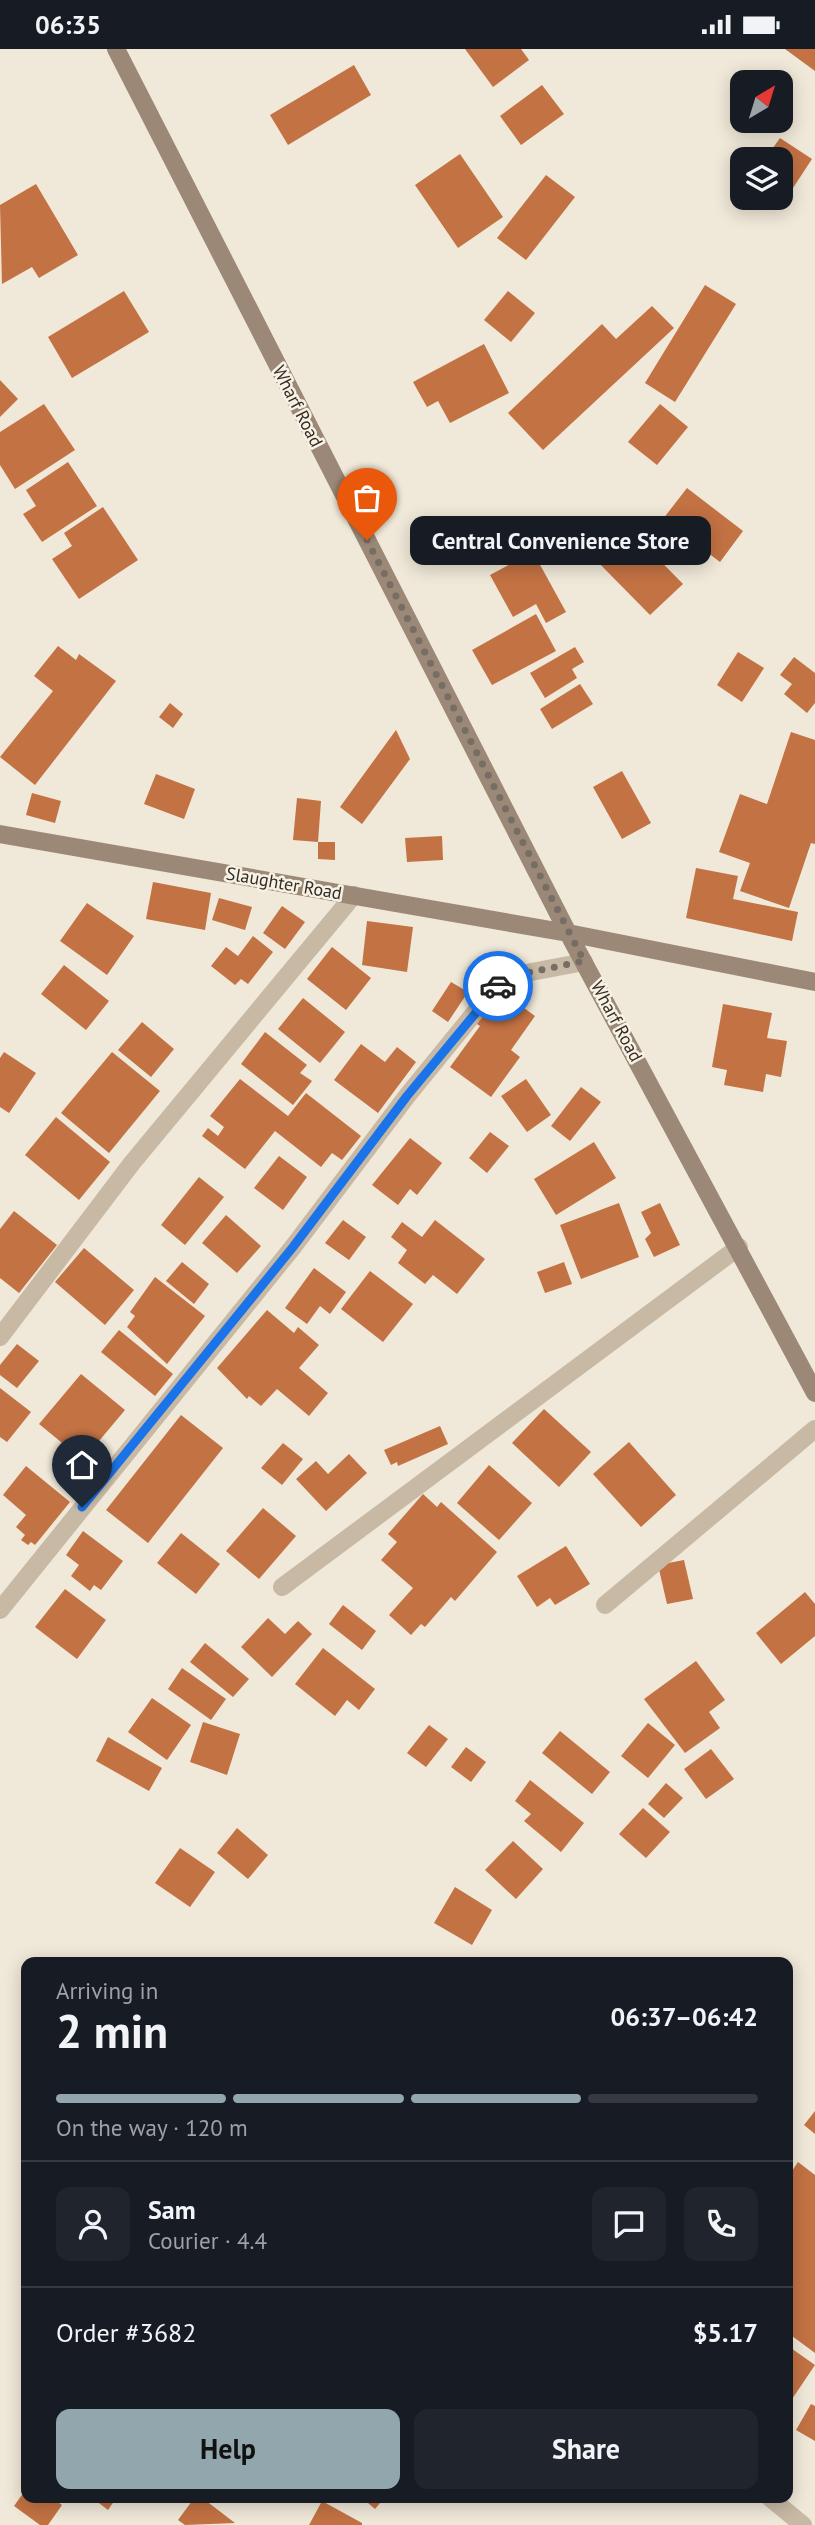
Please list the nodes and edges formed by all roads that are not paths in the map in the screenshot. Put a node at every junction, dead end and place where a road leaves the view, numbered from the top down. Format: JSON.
{"nodes":[{"id":1,"x":116,"y":49,"type":"edge"},
{"id":2,"x":0,"y":834,"type":"edge"},
{"id":3,"x":354,"y":895,"type":"junction"},
{"id":4,"x":568,"y":933,"type":"junction"},
{"id":5,"x":584,"y":961,"type":"junction"},
{"id":6,"x":815,"y":982,"type":"edge"},
{"id":7,"x":739,"y":1247,"type":"junction"},
{"id":8,"x":0,"y":1337,"type":"edge"},
{"id":9,"x":815,"y":1393,"type":"edge"},
{"id":10,"x":815,"y":1429,"type":"edge"},
{"id":11,"x":282,"y":1587,"type":"dead end"},
{"id":12,"x":605,"y":1605,"type":"dead end"},
{"id":13,"x":0,"y":1610,"type":"edge"},
{"id":14,"x":776,"y":2503,"type":"edge"},
{"id":15,"x":802,"y":2525,"type":"edge"}],
"edges":[{"from":1,"to":4,"type":"main road","name":"Wharf Road"},
{"from":2,"to":3,"type":"main road","name":"Slaughter Road"},
{"from":3,"to":4,"type":"main road","name":"Slaughter Road"},
{"from":3,"to":8,"type":"street"},
{"from":4,"to":5,"type":"main road","name":"Wharf Road"},
{"from":4,"to":6,"type":"main road","name":"Slaughter Road"},
{"from":5,"to":7,"type":"main road","name":"Wharf Road"},
{"from":5,"to":13,"type":"street"},
{"from":7,"to":9,"type":"main road","name":"Wharf Road"},
{"from":7,"to":11,"type":"street"},
{"from":10,"to":12,"type":"street"},
{"from":14,"to":15,"type":"street"}]}
